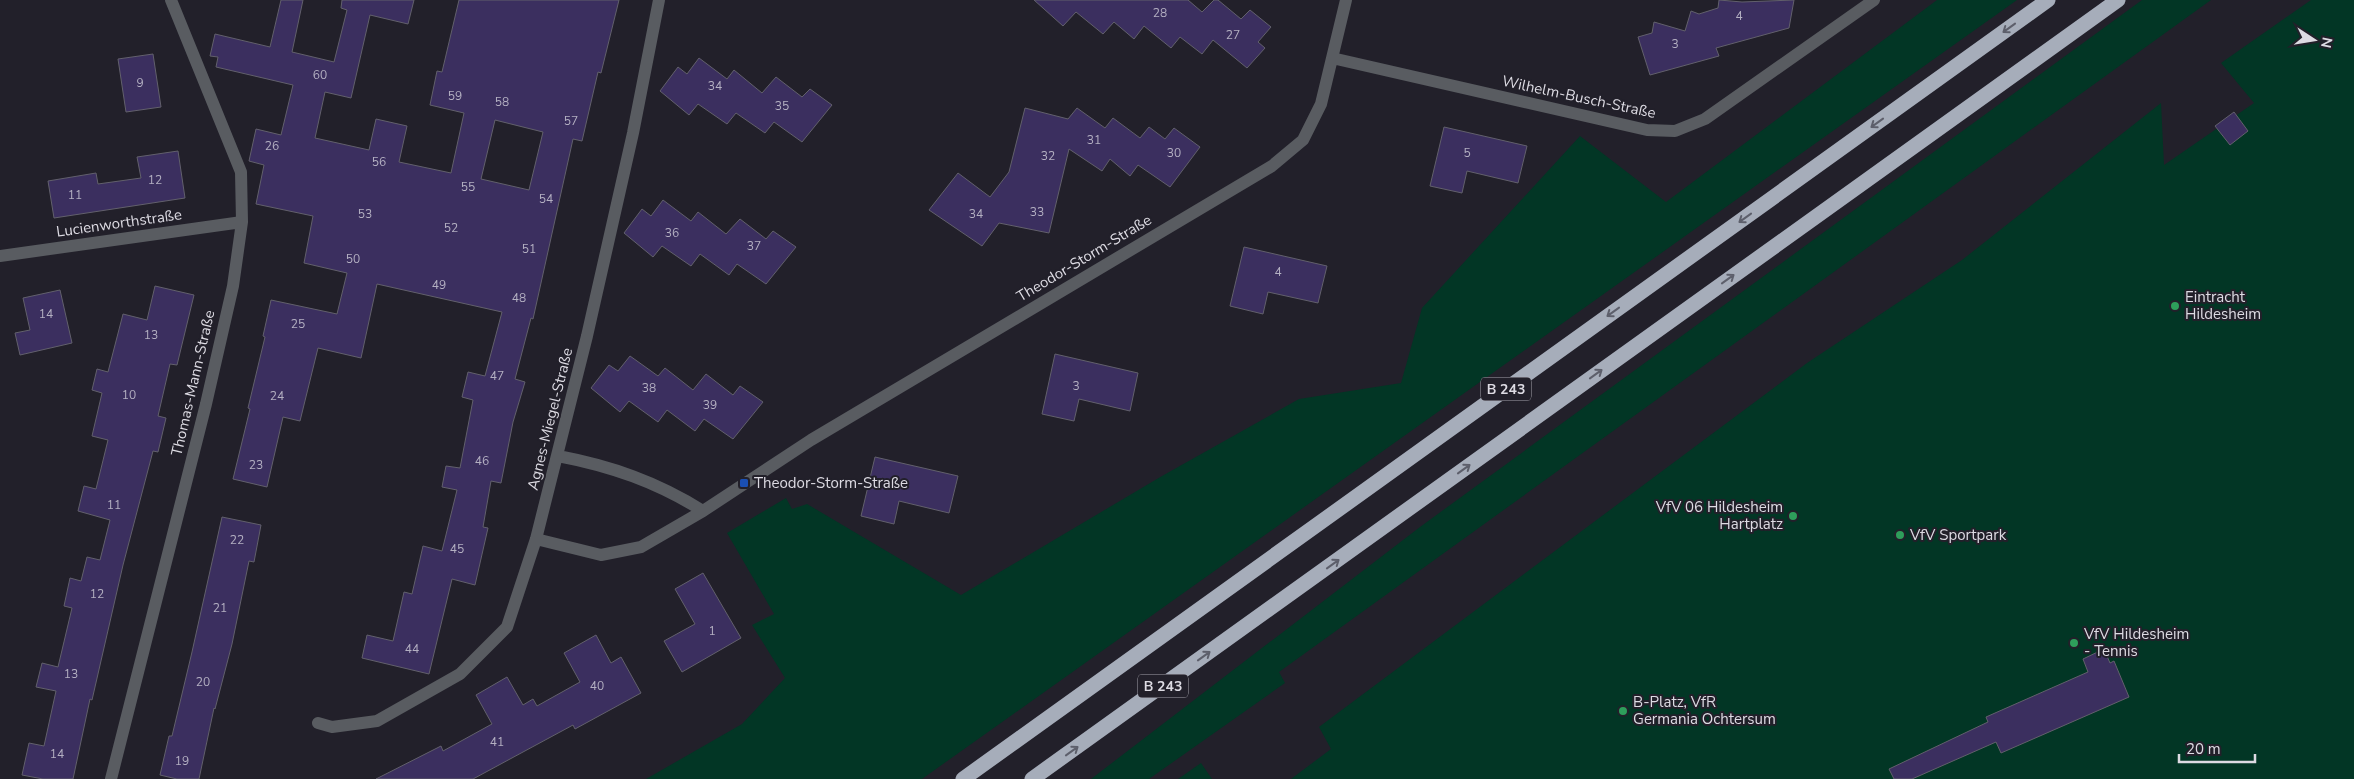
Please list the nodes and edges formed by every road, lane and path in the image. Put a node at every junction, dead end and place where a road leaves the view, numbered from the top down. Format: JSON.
{"nodes":[{"id":1,"x":171,"y":0,"type":"edge"},
{"id":2,"x":659,"y":0,"type":"edge"},
{"id":3,"x":1346,"y":0,"type":"edge"},
{"id":4,"x":1874,"y":0,"type":"edge"},
{"id":5,"x":2048,"y":0,"type":"edge"},
{"id":6,"x":2118,"y":0,"type":"edge"},
{"id":7,"x":1332,"y":58,"type":"junction"},
{"id":8,"x":242,"y":222,"type":"junction"},
{"id":9,"x":0,"y":256,"type":"edge"},
{"id":10,"x":558,"y":456,"type":"junction"},
{"id":11,"x":703,"y":511,"type":"junction"},
{"id":12,"x":536,"y":539,"type":"junction"},
{"id":13,"x":318,"y":723,"type":"dead end"},
{"id":14,"x":111,"y":779,"type":"edge"},
{"id":15,"x":963,"y":779,"type":"edge"},
{"id":16,"x":1032,"y":779,"type":"edge"}],
"edges":[{"from":1,"to":8,"type":"street","name":"Thomas-Mann-Straße"},
{"from":2,"to":10,"type":"street","name":"Agnes-Miegel-Straße"},
{"from":3,"to":7,"type":"street","name":"Theodor-Storm-Straße"},
{"from":4,"to":7,"type":"street","name":"Wilhelm-Busch-Straße"},
{"from":5,"to":15,"type":"highway","number":"B 243","one_way":true},
{"from":16,"to":6,"type":"highway","number":"B 243","one_way":true},
{"from":7,"to":11,"type":"street","name":"Theodor-Storm-Straße"},
{"from":8,"to":9,"type":"street","name":"Lucienworthstraße"},
{"from":8,"to":14,"type":"street","name":"Thomas-Mann-Straße"},
{"from":10,"to":11,"type":"street"},
{"from":10,"to":12,"type":"street","name":"Agnes-Miegel-Straße"},
{"from":11,"to":12,"type":"street","name":"Theodor-Storm-Straße"},
{"from":12,"to":13,"type":"street","name":"Agnes-Miegel-Straße"}]}
